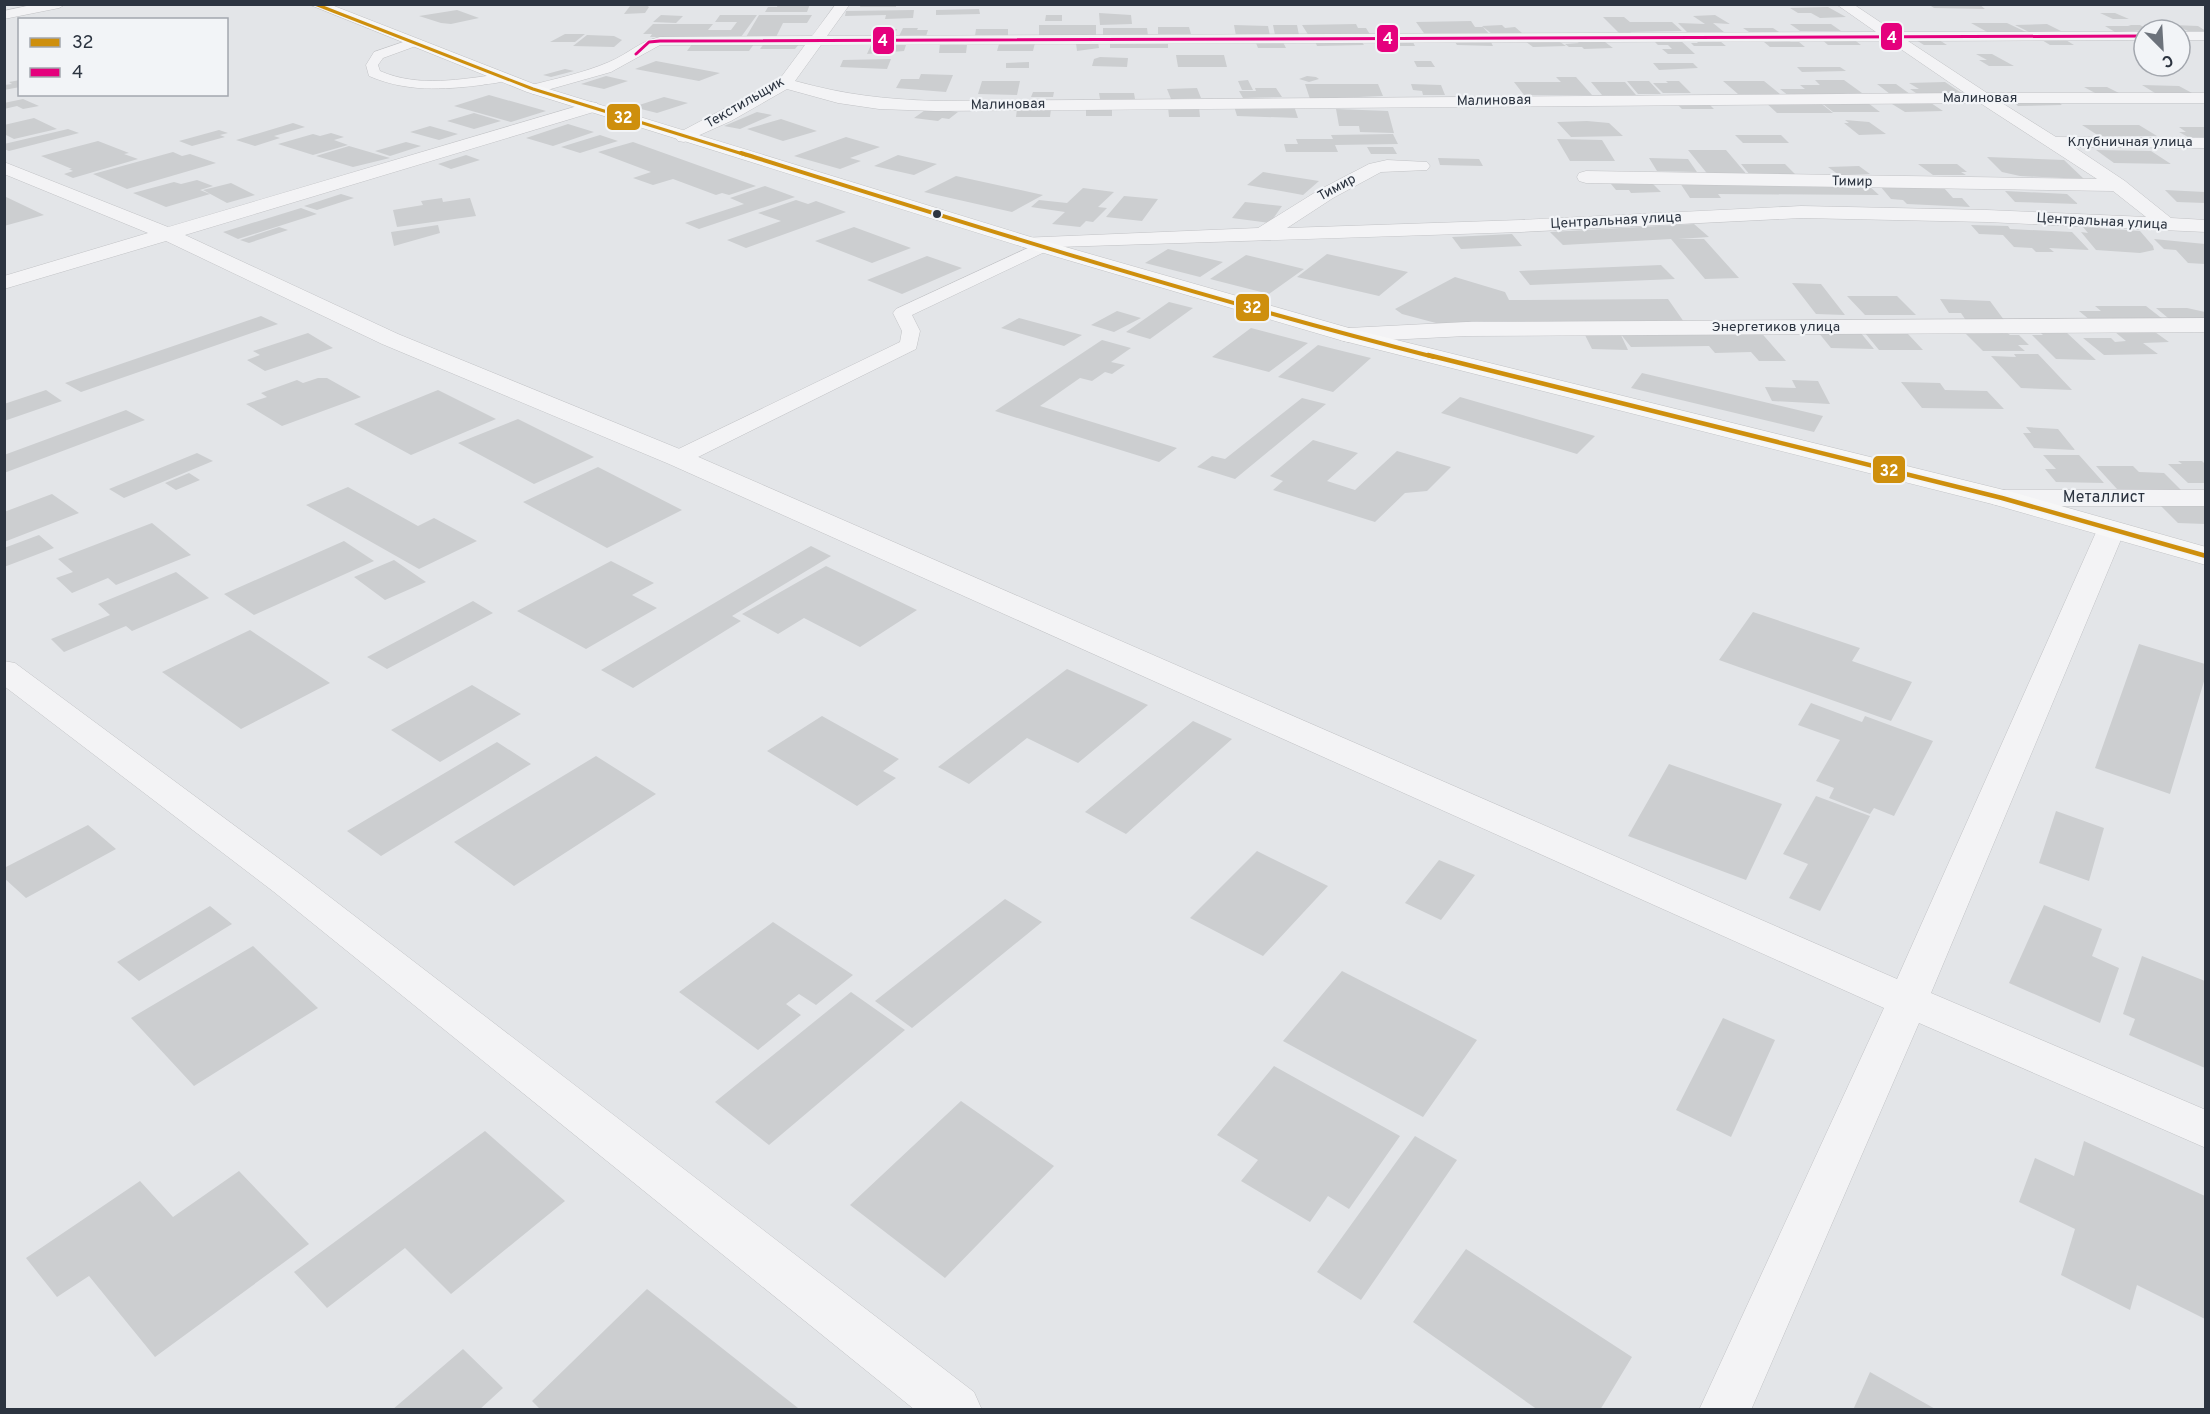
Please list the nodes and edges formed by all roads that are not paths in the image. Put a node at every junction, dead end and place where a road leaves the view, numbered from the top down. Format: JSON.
{"nodes":[{"id":1,"x":59,"y":4,"type":"edge"},
{"id":2,"x":315,"y":4,"type":"edge"},
{"id":3,"x":843,"y":4,"type":"edge"},
{"id":4,"x":1843,"y":4,"type":"edge"},
{"id":5,"x":4,"y":15,"type":"edge"},
{"id":6,"x":1893,"y":36,"type":"junction"},
{"id":7,"x":2132,"y":36,"type":"edge"},
{"id":8,"x":816,"y":41,"type":"junction"},
{"id":9,"x":412,"y":43,"type":"junction"},
{"id":10,"x":502,"y":78,"type":"junction"},
{"id":11,"x":785,"y":83,"type":"junction"},
{"id":12,"x":533,"y":89,"type":"junction"},
{"id":13,"x":1985,"y":98,"type":"junction"},
{"id":14,"x":2205,"y":99,"type":"edge"},
{"id":15,"x":591,"y":107,"type":"junction"},
{"id":16,"x":684,"y":137,"type":"junction"},
{"id":17,"x":2055,"y":142,"type":"junction"},
{"id":18,"x":2205,"y":143,"type":"edge"},
{"id":19,"x":1421,"y":166,"type":"dead end"},
{"id":20,"x":4,"y":167,"type":"edge"},
{"id":21,"x":1586,"y":177,"type":"dead end"},
{"id":22,"x":2118,"y":185,"type":"junction"},
{"id":23,"x":2167,"y":225,"type":"junction"},
{"id":24,"x":2201,"y":228,"type":"edge"},
{"id":25,"x":167,"y":234,"type":"junction"},
{"id":26,"x":1262,"y":235,"type":"junction"},
{"id":27,"x":1035,"y":244,"type":"junction"},
{"id":28,"x":4,"y":283,"type":"edge"},
{"id":29,"x":2205,"y":325,"type":"edge"},
{"id":30,"x":1348,"y":335,"type":"junction"},
{"id":31,"x":678,"y":458,"type":"junction"},
{"id":32,"x":2002,"y":498,"type":"junction"},
{"id":33,"x":2205,"y":498,"type":"edge"},
{"id":34,"x":2110,"y":530,"type":"junction"},
{"id":35,"x":2205,"y":556,"type":"edge"},
{"id":36,"x":4,"y":670,"type":"edge"},
{"id":37,"x":1908,"y":1000,"type":"junction"},
{"id":38,"x":2205,"y":1130,"type":"edge"},
{"id":39,"x":956,"y":1410,"type":"edge"},
{"id":40,"x":1725,"y":1410,"type":"edge"}],
"edges":[{"from":1,"to":5,"type":"street"},
{"from":2,"to":9,"type":"street"},
{"from":3,"to":8,"type":"street","name":"Текстильщик"},
{"from":4,"to":6,"type":"street"},
{"from":6,"to":7,"type":"street"},
{"from":6,"to":8,"type":"street"},
{"from":6,"to":13,"type":"street"},
{"from":8,"to":11,"type":"street","name":"Текстильщик"},
{"from":8,"to":12,"type":"street"},
{"from":9,"to":10,"type":"street"},
{"from":9,"to":10,"type":"lane"},
{"from":10,"to":12,"type":"street"},
{"from":11,"to":13,"type":"street","name":"Малиновая"},
{"from":11,"to":16,"type":"street","name":"Текстильщик"},
{"from":12,"to":15,"type":"street"},
{"from":13,"to":14,"type":"street","name":"Малиновая"},
{"from":13,"to":17,"type":"street"},
{"from":15,"to":16,"type":"street"},
{"from":15,"to":25,"type":"street"},
{"from":16,"to":27,"type":"street"},
{"from":17,"to":18,"type":"street","name":"Клубничная улица"},
{"from":17,"to":22,"type":"street"},
{"from":19,"to":26,"type":"street","name":"Тимир"},
{"from":20,"to":25,"type":"street"},
{"from":21,"to":22,"type":"street","name":"Тимир"},
{"from":22,"to":23,"type":"street"},
{"from":23,"to":24,"type":"street","name":"Центральная улица"},
{"from":23,"to":26,"type":"street","name":"Центральная улица"},
{"from":25,"to":28,"type":"street"},
{"from":25,"to":31,"type":"street"},
{"from":26,"to":27,"type":"street","name":"Центральная улица"},
{"from":27,"to":30,"type":"street"},
{"from":27,"to":31,"type":"lane"},
{"from":29,"to":30,"type":"street","name":"Энергетиков улица"},
{"from":30,"to":32,"type":"street"},
{"from":31,"to":37,"type":"street"},
{"from":32,"to":33,"type":"street","name":"Металлист"},
{"from":32,"to":34,"type":"street"},
{"from":34,"to":35,"type":"street"},
{"from":34,"to":37,"type":"street"},
{"from":36,"to":39,"type":"street"},
{"from":37,"to":38,"type":"street"},
{"from":37,"to":40,"type":"street"}]}
